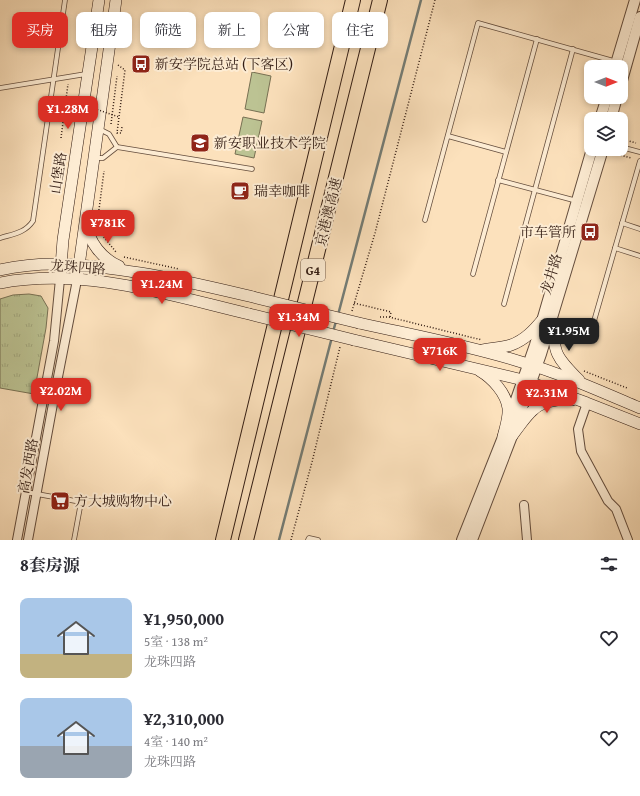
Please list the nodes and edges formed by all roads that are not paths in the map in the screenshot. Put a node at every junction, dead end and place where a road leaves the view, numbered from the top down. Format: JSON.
{"nodes":[{"id":1,"x":65,"y":0,"type":"edge"},
{"id":2,"x":99,"y":0,"type":"edge"},
{"id":3,"x":116,"y":0,"type":"edge"},
{"id":4,"x":353,"y":0,"type":"edge"},
{"id":5,"x":380,"y":0,"type":"edge"},
{"id":6,"x":635,"y":0,"type":"edge"},
{"id":7,"x":640,"y":17,"type":"edge"},
{"id":8,"x":537,"y":39,"type":"junction"},
{"id":9,"x":573,"y":49,"type":"junction"},
{"id":10,"x":605,"y":60,"type":"edge"},
{"id":11,"x":617,"y":60,"type":"edge"},
{"id":12,"x":628,"y":60,"type":"edge"},
{"id":13,"x":88,"y":74,"type":"junction"},
{"id":14,"x":54,"y":79,"type":"junction"},
{"id":15,"x":0,"y":88,"type":"edge"},
{"id":16,"x":97,"y":128,"type":"junction"},
{"id":17,"x":448,"y":136,"type":"junction"},
{"id":18,"x":117,"y":147,"type":"junction"},
{"id":19,"x":628,"y":149,"type":"edge"},
{"id":20,"x":506,"y":152,"type":"junction"},
{"id":21,"x":640,"y":152,"type":"edge"},
{"id":22,"x":590,"y":156,"type":"edge"},
{"id":23,"x":600,"y":156,"type":"edge"},
{"id":24,"x":93,"y":159,"type":"junction"},
{"id":25,"x":640,"y":161,"type":"edge"},
{"id":26,"x":252,"y":169,"type":"dead end"},
{"id":27,"x":498,"y":180,"type":"junction"},
{"id":28,"x":535,"y":190,"type":"junction"},
{"id":29,"x":576,"y":201,"type":"junction"},
{"id":30,"x":85,"y":215,"type":"junction"},
{"id":31,"x":425,"y":220,"type":"dead end"},
{"id":32,"x":622,"y":223,"type":"junction"},
{"id":33,"x":640,"y":229,"type":"edge"},
{"id":34,"x":0,"y":238,"type":"edge"},
{"id":35,"x":615,"y":248,"type":"junction"},
{"id":36,"x":640,"y":256,"type":"edge"},
{"id":37,"x":61,"y":264,"type":"junction"},
{"id":38,"x":79,"y":264,"type":"junction"},
{"id":39,"x":0,"y":270,"type":"edge"},
{"id":40,"x":132,"y":272,"type":"junction"},
{"id":41,"x":473,"y":274,"type":"dead end"},
{"id":42,"x":60,"y":279,"type":"junction"},
{"id":43,"x":77,"y":280,"type":"junction"},
{"id":44,"x":0,"y":283,"type":"edge"},
{"id":45,"x":504,"y":304,"type":"dead end"},
{"id":46,"x":547,"y":320,"type":"junction"},
{"id":47,"x":590,"y":335,"type":"dead end"},
{"id":48,"x":481,"y":350,"type":"junction"},
{"id":49,"x":533,"y":366,"type":"junction"},
{"id":50,"x":472,"y":368,"type":"junction"},
{"id":51,"x":527,"y":381,"type":"junction"},
{"id":52,"x":584,"y":384,"type":"junction"},
{"id":53,"x":587,"y":403,"type":"junction"},
{"id":54,"x":640,"y":408,"type":"edge"},
{"id":55,"x":640,"y":424,"type":"edge"},
{"id":56,"x":507,"y":436,"type":"junction"},
{"id":57,"x":26,"y":492,"type":"junction"},
{"id":58,"x":36,"y":494,"type":"junction"},
{"id":59,"x":524,"y":505,"type":"dead end"},
{"id":60,"x":17,"y":540,"type":"edge"},
{"id":61,"x":28,"y":540,"type":"edge"},
{"id":62,"x":74,"y":540,"type":"edge"},
{"id":63,"x":223,"y":540,"type":"edge"},
{"id":64,"x":246,"y":540,"type":"edge"},
{"id":65,"x":308,"y":540,"type":"edge"},
{"id":66,"x":318,"y":540,"type":"edge"},
{"id":67,"x":462,"y":540,"type":"edge"},
{"id":68,"x":472,"y":540,"type":"edge"},
{"id":69,"x":527,"y":540,"type":"edge"},
{"id":70,"x":628,"y":540,"type":"edge"}],
"edges":[{"from":1,"to":14,"type":"lane"},
{"from":2,"to":13,"type":"main road","name":"山堡路"},
{"from":3,"to":16,"type":"main road"},
{"from":4,"to":63,"type":"highway","name":"京港澳高速","number":"G4"},
{"from":5,"to":64,"type":"highway","name":"京港澳高速","number":"G4"},
{"from":6,"to":11,"type":"street"},
{"from":7,"to":12,"type":"street"},
{"from":8,"to":9,"type":"lane"},
{"from":8,"to":17,"type":"lane"},
{"from":8,"to":20,"type":"lane"},
{"from":9,"to":10,"type":"lane"},
{"from":9,"to":28,"type":"lane"},
{"from":13,"to":14,"type":"lane"},
{"from":13,"to":37,"type":"main road","name":"山堡路"},
{"from":14,"to":15,"type":"lane"},
{"from":14,"to":34,"type":"lane"},
{"from":16,"to":18,"type":"lane"},
{"from":16,"to":24,"type":"main road"},
{"from":17,"to":20,"type":"lane"},
{"from":17,"to":31,"type":"lane"},
{"from":18,"to":24,"type":"lane"},
{"from":18,"to":26,"type":"lane"},
{"from":19,"to":21,"type":"lane"},
{"from":20,"to":27,"type":"lane"},
{"from":22,"to":29,"type":"street","name":"龙井路"},
{"from":23,"to":46,"type":"street","name":"龙井路"},
{"from":24,"to":30,"type":"main road"},
{"from":25,"to":32,"type":"lane"},
{"from":27,"to":28,"type":"lane"},
{"from":27,"to":41,"type":"lane"},
{"from":28,"to":29,"type":"lane"},
{"from":28,"to":45,"type":"lane"},
{"from":29,"to":46,"type":"street","name":"龙井路"},
{"from":30,"to":38,"type":"main road"},
{"from":30,"to":40,"type":"main road"},
{"from":32,"to":33,"type":"lane"},
{"from":32,"to":35,"type":"lane"},
{"from":35,"to":36,"type":"lane"},
{"from":35,"to":47,"type":"lane"},
{"from":37,"to":38,"type":"main road","name":"龙珠四路"},
{"from":37,"to":39,"type":"main road","name":"龙珠四路"},
{"from":37,"to":42,"type":"main road","name":"山堡路"},
{"from":38,"to":40,"type":"main road","name":"龙珠四路"},
{"from":38,"to":43,"type":"main road"},
{"from":40,"to":48,"type":"main road","name":"龙珠四路","bridge":true},
{"from":42,"to":43,"type":"main road","name":"龙珠四路"},
{"from":42,"to":44,"type":"main road","name":"龙珠四路"},
{"from":42,"to":57,"type":"street","name":"高发西路"},
{"from":43,"to":50,"type":"main road","name":"龙珠四路","bridge":true},
{"from":43,"to":58,"type":"street","name":"高发西路"},
{"from":46,"to":48,"type":"main road"},
{"from":46,"to":49,"type":"street","name":"龙井路"},
{"from":46,"to":52,"type":"main road"},
{"from":48,"to":49,"type":"main road","name":"龙珠四路"},
{"from":49,"to":51,"type":"street","name":"龙井路"},
{"from":49,"to":52,"type":"main road","name":"龙珠四路"},
{"from":50,"to":51,"type":"main road","name":"龙珠四路"},
{"from":50,"to":56,"type":"main road"},
{"from":51,"to":53,"type":"main road","name":"龙珠四路"},
{"from":51,"to":56,"type":"street","name":"龙井路"},
{"from":52,"to":54,"type":"main road","name":"龙珠四路"},
{"from":53,"to":55,"type":"main road","name":"龙珠四路"},
{"from":53,"to":56,"type":"main road"},
{"from":53,"to":70,"type":"street"},
{"from":56,"to":67,"type":"street","name":"龙井路"},
{"from":56,"to":68,"type":"street","name":"龙井路"},
{"from":57,"to":58,"type":"lane"},
{"from":57,"to":60,"type":"street","name":"高发西路"},
{"from":58,"to":61,"type":"street","name":"高发西路"},
{"from":58,"to":62,"type":"lane"},
{"from":59,"to":69,"type":"street"},
{"from":65,"to":66,"type":"lane"}]}
